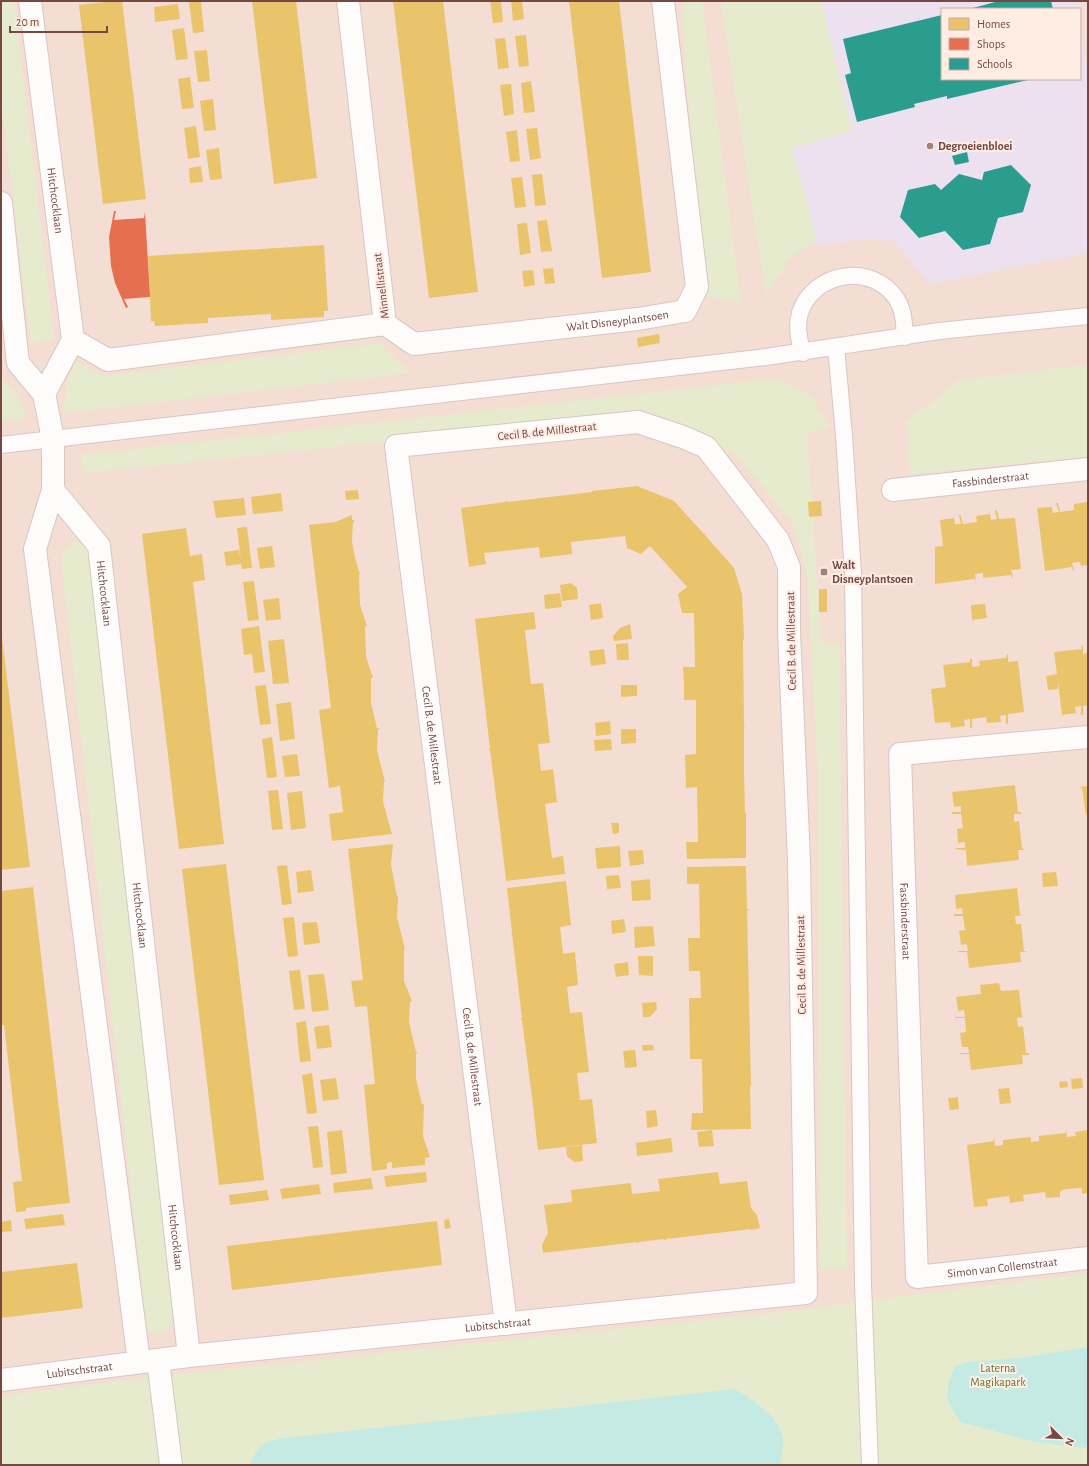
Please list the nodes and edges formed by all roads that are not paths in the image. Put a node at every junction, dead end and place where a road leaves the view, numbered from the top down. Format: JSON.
{"nodes":[{"id":1,"x":30,"y":1,"type":"edge"},
{"id":2,"x":348,"y":1,"type":"edge"},
{"id":3,"x":663,"y":1,"type":"edge"},
{"id":4,"x":1,"y":203,"type":"edge"},
{"id":5,"x":1088,"y":316,"type":"edge"},
{"id":6,"x":385,"y":324,"type":"junction"},
{"id":7,"x":905,"y":337,"type":"junction"},
{"id":8,"x":73,"y":340,"type":"junction"},
{"id":9,"x":836,"y":347,"type":"junction"},
{"id":10,"x":803,"y":352,"type":"junction"},
{"id":11,"x":10,"y":364,"type":"edge"},
{"id":12,"x":44,"y":394,"type":"junction"},
{"id":13,"x":53,"y":439,"type":"junction"},
{"id":14,"x":1,"y":445,"type":"edge"},
{"id":15,"x":1088,"y":469,"type":"edge"},
{"id":16,"x":54,"y":490,"type":"junction"},
{"id":17,"x":893,"y":490,"type":"dead end"},
{"id":18,"x":1088,"y":737,"type":"edge"},
{"id":19,"x":1088,"y":1258,"type":"edge"},
{"id":20,"x":917,"y":1277,"type":"joint"},
{"id":21,"x":806,"y":1293,"type":"joint"},
{"id":22,"x":506,"y":1324,"type":"junction"},
{"id":23,"x":190,"y":1356,"type":"junction"},
{"id":24,"x":149,"y":1361,"type":"junction"},
{"id":25,"x":1,"y":1380,"type":"edge"},
{"id":26,"x":172,"y":1465,"type":"edge"},
{"id":27,"x":870,"y":1465,"type":"edge"}],
"edges":[{"from":1,"to":8,"type":"street","name":"Hitchcocklaan"},
{"from":2,"to":6,"type":"street","name":"Minnellistraat"},
{"from":3,"to":6,"type":"street","name":"Walt Disneyplantsoen"},
{"from":4,"to":11,"type":"street"},
{"from":5,"to":7,"type":"lane"},
{"from":6,"to":8,"type":"street","name":"Minnellistraat"},
{"from":7,"to":9,"type":"lane"},
{"from":7,"to":10,"type":"lane"},
{"from":8,"to":12,"type":"street"},
{"from":9,"to":10,"type":"lane"},
{"from":9,"to":27,"type":"lane"},
{"from":10,"to":13,"type":"lane"},
{"from":11,"to":12,"type":"street"},
{"from":12,"to":13,"type":"street"},
{"from":13,"to":14,"type":"lane"},
{"from":13,"to":16,"type":"street"},
{"from":15,"to":17,"type":"street","name":"Fassbinderstraat"},
{"from":16,"to":23,"type":"street","name":"Hitchcocklaan"},
{"from":16,"to":24,"type":"street"},
{"from":18,"to":20,"type":"street","name":"Fassbinderstraat"},
{"from":19,"to":20,"type":"street","name":"Simon van Collemstraat"},
{"from":21,"to":22,"type":"street","name":"Lubitschstraat"},
{"from":21,"to":22,"type":"street","name":"Cecil B. de Millestraat"},
{"from":22,"to":23,"type":"street","name":"Lubitschstraat"},
{"from":23,"to":24,"type":"street","name":"Lubitschstraat"},
{"from":24,"to":25,"type":"street","name":"Lubitschstraat"},
{"from":24,"to":26,"type":"street"}]}
